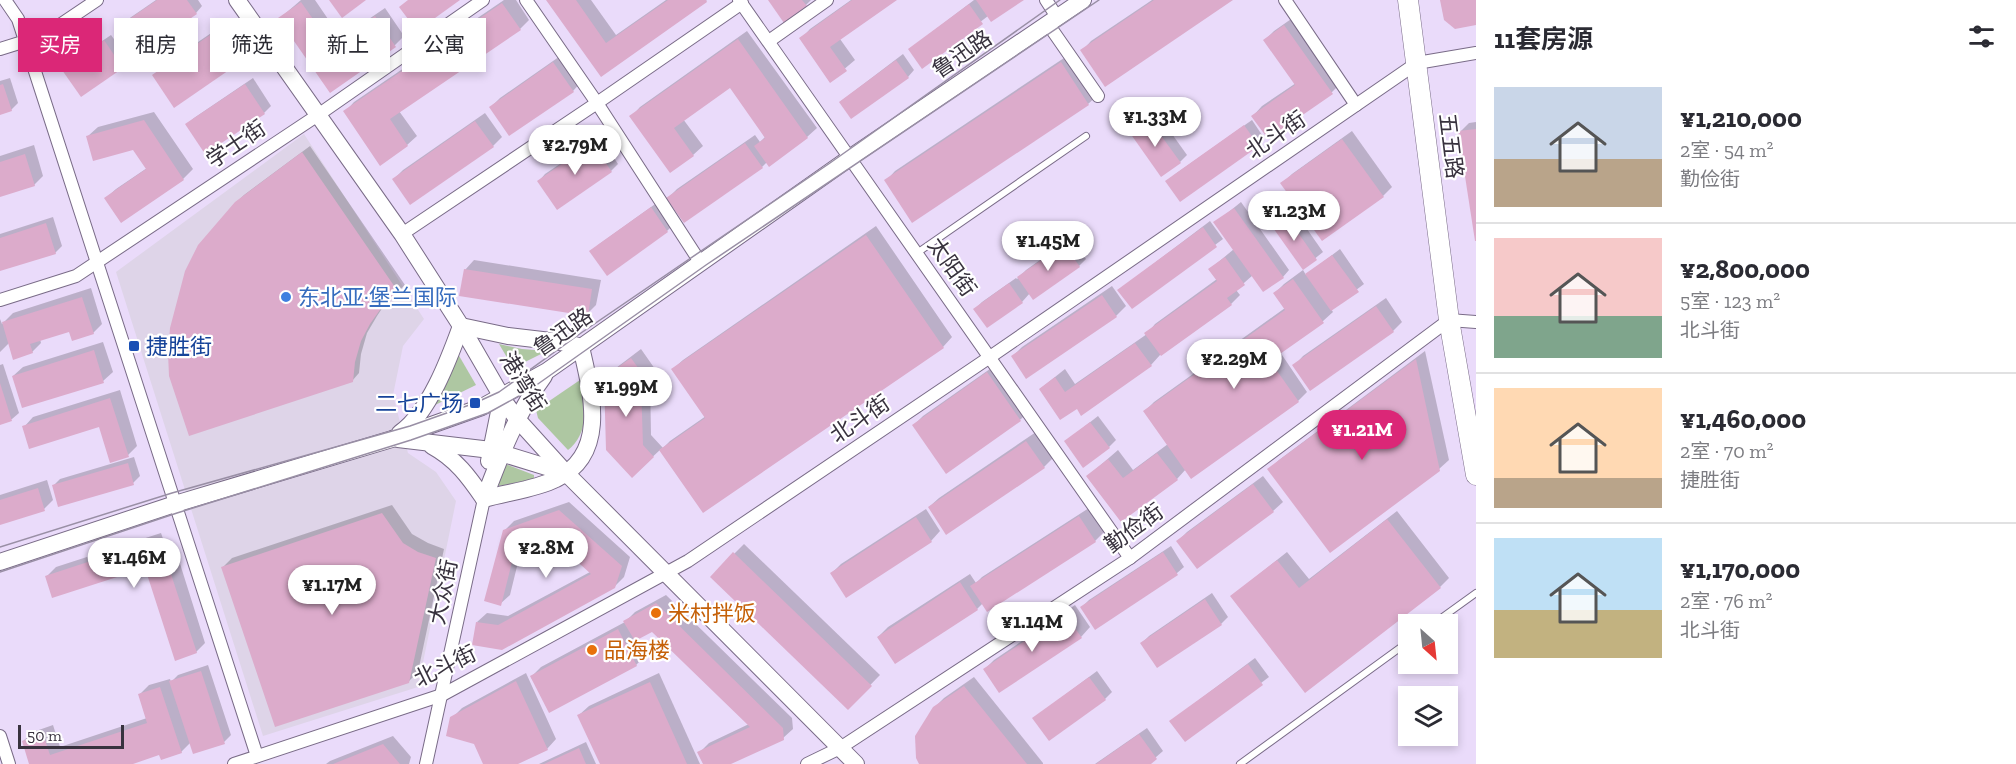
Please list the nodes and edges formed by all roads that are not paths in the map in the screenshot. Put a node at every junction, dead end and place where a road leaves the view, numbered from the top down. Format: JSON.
{"nodes":[{"id":1,"x":5,"y":0,"type":"edge"},
{"id":2,"x":97,"y":0,"type":"edge"},
{"id":3,"x":237,"y":0,"type":"edge"},
{"id":4,"x":483,"y":0,"type":"edge"},
{"id":5,"x":526,"y":0,"type":"edge"},
{"id":6,"x":827,"y":0,"type":"edge"},
{"id":7,"x":1046,"y":0,"type":"edge"},
{"id":8,"x":1083,"y":0,"type":"edge"},
{"id":9,"x":1285,"y":0,"type":"edge"},
{"id":10,"x":1408,"y":0,"type":"edge"},
{"id":11,"x":741,"y":2,"type":"edge"},
{"id":12,"x":70,"y":18,"type":"edge"},
{"id":13,"x":18,"y":19,"type":"edge"},
{"id":14,"x":1052,"y":20,"type":"junction"},
{"id":15,"x":769,"y":41,"type":"junction"},
{"id":16,"x":18,"y":43,"type":"edge"},
{"id":17,"x":0,"y":49,"type":"edge"},
{"id":18,"x":1476,"y":53,"type":"edge"},
{"id":19,"x":1417,"y":63,"type":"junction"},
{"id":20,"x":35,"y":72,"type":"edge"},
{"id":21,"x":1098,"y":96,"type":"dead end"},
{"id":22,"x":597,"y":103,"type":"junction"},
{"id":23,"x":1356,"y":105,"type":"junction"},
{"id":24,"x":318,"y":115,"type":"junction"},
{"id":25,"x":1086,"y":136,"type":"dead end"},
{"id":26,"x":850,"y":157,"type":"junction"},
{"id":27,"x":402,"y":234,"type":"junction"},
{"id":28,"x":917,"y":253,"type":"junction"},
{"id":29,"x":97,"y":262,"type":"junction"},
{"id":30,"x":700,"y":262,"type":"junction"},
{"id":31,"x":0,"y":300,"type":"edge"},
{"id":32,"x":1449,"y":320,"type":"junction"},
{"id":33,"x":1476,"y":322,"type":"edge"},
{"id":34,"x":461,"y":326,"type":"junction"},
{"id":35,"x":581,"y":347,"type":"junction"},
{"id":36,"x":990,"y":357,"type":"junction"},
{"id":37,"x":547,"y":371,"type":"junction"},
{"id":38,"x":502,"y":398,"type":"junction"},
{"id":39,"x":518,"y":420,"type":"junction"},
{"id":40,"x":1472,"y":434,"type":"edge"},
{"id":41,"x":392,"y":439,"type":"junction"},
{"id":42,"x":423,"y":442,"type":"junction"},
{"id":43,"x":497,"y":451,"type":"junction"},
{"id":44,"x":566,"y":473,"type":"junction"},
{"id":45,"x":1476,"y":475,"type":"edge"},
{"id":46,"x":484,"y":499,"type":"junction"},
{"id":47,"x":175,"y":504,"type":"junction"},
{"id":48,"x":1130,"y":558,"type":"junction"},
{"id":49,"x":0,"y":562,"type":"edge"},
{"id":50,"x":665,"y":573,"type":"junction"},
{"id":51,"x":1476,"y":593,"type":"edge"},
{"id":52,"x":1447,"y":614,"type":"edge"},
{"id":53,"x":1398,"y":649,"type":"edge"},
{"id":54,"x":442,"y":695,"type":"junction"},
{"id":55,"x":0,"y":736,"type":"edge"},
{"id":56,"x":840,"y":748,"type":"junction"},
{"id":57,"x":257,"y":756,"type":"junction"},
{"id":58,"x":9,"y":764,"type":"edge"},
{"id":59,"x":234,"y":764,"type":"edge"},
{"id":60,"x":426,"y":764,"type":"edge"},
{"id":61,"x":807,"y":764,"type":"edge"},
{"id":62,"x":856,"y":764,"type":"edge"},
{"id":63,"x":1240,"y":764,"type":"edge"}],
"edges":[{"from":1,"to":13,"type":"street"},
{"from":2,"to":12,"type":"street"},
{"from":3,"to":24,"type":"main road","name":"港湾街"},
{"from":4,"to":24,"type":"street","name":"学士街"},
{"from":5,"to":22,"type":"street"},
{"from":6,"to":15,"type":"street"},
{"from":7,"to":14,"type":"street"},
{"from":8,"to":14,"type":"main road","name":"鲁迅路"},
{"from":9,"to":23,"type":"street"},
{"from":10,"to":19,"type":"main road","name":"五五路"},
{"from":11,"to":15,"type":"street","name":"太阳街"},
{"from":11,"to":22,"type":"street"},
{"from":14,"to":21,"type":"street"},
{"from":14,"to":26,"type":"main road","name":"鲁迅路"},
{"from":15,"to":26,"type":"street","name":"太阳街"},
{"from":16,"to":17,"type":"street"},
{"from":18,"to":19,"type":"street","name":"北斗街"},
{"from":19,"to":23,"type":"street","name":"北斗街"},
{"from":19,"to":32,"type":"main road","name":"五五路"},
{"from":20,"to":29,"type":"street"},
{"from":22,"to":27,"type":"street"},
{"from":22,"to":30,"type":"street"},
{"from":23,"to":36,"type":"street","name":"北斗街"},
{"from":24,"to":27,"type":"main road","name":"港湾街"},
{"from":24,"to":29,"type":"street","name":"学士街"},
{"from":25,"to":28,"type":"lane"},
{"from":26,"to":28,"type":"street","name":"太阳街"},
{"from":26,"to":30,"type":"main road","name":"鲁迅路"},
{"from":27,"to":34,"type":"main road","name":"港湾街"},
{"from":28,"to":36,"type":"street","name":"太阳街"},
{"from":29,"to":31,"type":"street","name":"学士街"},
{"from":29,"to":47,"type":"street"},
{"from":30,"to":35,"type":"main road","name":"鲁迅路"},
{"from":32,"to":33,"type":"street"},
{"from":32,"to":40,"type":"main road","name":"五五路"},
{"from":32,"to":48,"type":"street","name":"勤俭街"},
{"from":34,"to":35,"type":"main road"},
{"from":34,"to":38,"type":"main road","name":"港湾街"},
{"from":34,"to":41,"type":"main road"},
{"from":35,"to":37,"type":"main road","name":"鲁迅路"},
{"from":35,"to":44,"type":"main road"},
{"from":36,"to":48,"type":"street","name":"太阳街"},
{"from":36,"to":50,"type":"street","name":"北斗街"},
{"from":37,"to":38,"type":"main road","name":"鲁迅路"},
{"from":37,"to":39,"type":"main road"},
{"from":38,"to":39,"type":"main road","name":"港湾街"},
{"from":38,"to":41,"type":"main road","name":"鲁迅路"},
{"from":38,"to":43,"type":"main road"},
{"from":39,"to":43,"type":"main road"},
{"from":39,"to":44,"type":"main road","name":"港湾街"},
{"from":40,"to":45,"type":"main road","name":"五五路"},
{"from":41,"to":42,"type":"main road"},
{"from":41,"to":47,"type":"main road","name":"鲁迅路"},
{"from":42,"to":43,"type":"main road"},
{"from":42,"to":46,"type":"main road"},
{"from":43,"to":44,"type":"main road"},
{"from":43,"to":46,"type":"main road"},
{"from":44,"to":46,"type":"main road"},
{"from":44,"to":50,"type":"main road","name":"港湾街"},
{"from":46,"to":54,"type":"street","name":"大众街"},
{"from":47,"to":49,"type":"main road","name":"鲁迅路"},
{"from":47,"to":57,"type":"street"},
{"from":48,"to":56,"type":"street","name":"勤俭街"},
{"from":50,"to":54,"type":"street","name":"北斗街"},
{"from":50,"to":56,"type":"main road","name":"港湾街"},
{"from":51,"to":52,"type":"lane"},
{"from":53,"to":63,"type":"lane"},
{"from":54,"to":57,"type":"street","name":"北斗街"},
{"from":54,"to":60,"type":"street","name":"大众街"},
{"from":55,"to":58,"type":"street"},
{"from":56,"to":61,"type":"street","name":"勤俭街"},
{"from":56,"to":62,"type":"main road","name":"港湾街"},
{"from":57,"to":59,"type":"street","name":"北斗街"}]}
